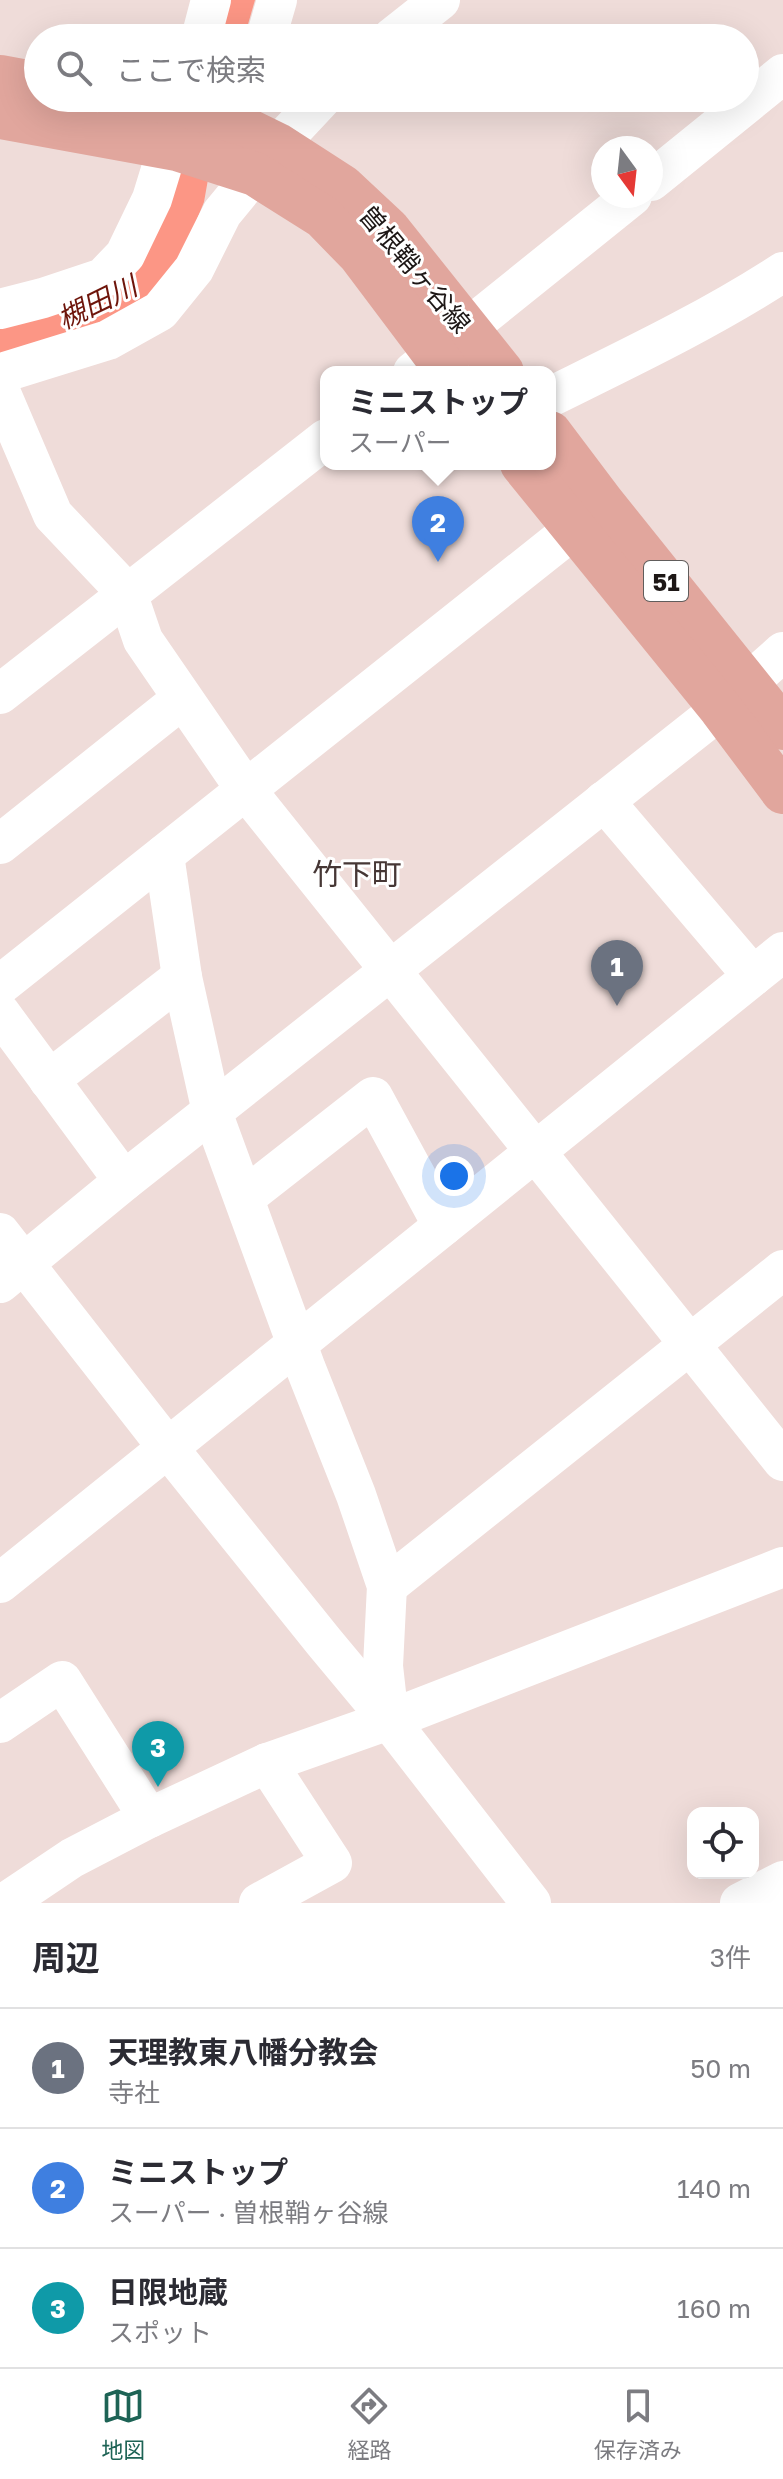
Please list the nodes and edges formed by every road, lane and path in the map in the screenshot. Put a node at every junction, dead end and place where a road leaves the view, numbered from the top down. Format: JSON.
{"nodes":[{"id":1,"x":211,"y":0,"type":"edge"},
{"id":2,"x":277,"y":0,"type":"edge"},
{"id":3,"x":440,"y":0,"type":"edge"},
{"id":4,"x":205,"y":24,"type":"edge"},
{"id":5,"x":270,"y":24,"type":"edge"},
{"id":6,"x":410,"y":24,"type":"edge"},
{"id":7,"x":783,"y":74,"type":"edge"},
{"id":8,"x":0,"y":77,"type":"edge"},
{"id":9,"x":24,"y":81,"type":"edge"},
{"id":10,"x":759,"y":93,"type":"edge"},
{"id":11,"x":150,"y":112,"type":"edge"},
{"id":12,"x":298,"y":112,"type":"edge"},
{"id":13,"x":736,"y":112,"type":"edge"},
{"id":14,"x":0,"y":117,"type":"edge"},
{"id":15,"x":179,"y":123,"type":"edge"},
{"id":16,"x":249,"y":141,"type":"edge"},
{"id":17,"x":663,"y":171,"type":"edge"},
{"id":18,"x":618,"y":208,"type":"edge"},
{"id":19,"x":783,"y":272,"type":"edge"},
{"id":20,"x":0,"y":309,"type":"edge"},
{"id":21,"x":440,"y":357,"type":"edge"},
{"id":22,"x":477,"y":366,"type":"edge"},
{"id":23,"x":0,"y":376,"type":"edge"},
{"id":24,"x":0,"y":391,"type":"edge"},
{"id":25,"x":556,"y":394,"type":"edge"},
{"id":26,"x":556,"y":441,"type":"edge"},
{"id":27,"x":320,"y":444,"type":"edge"},
{"id":28,"x":527,"y":470,"type":"edge"},
{"id":29,"x":574,"y":529,"type":"junction"},
{"id":30,"x":127,"y":593,"type":"junction"},
{"id":31,"x":783,"y":652,"type":"edge"},
{"id":32,"x":0,"y":694,"type":"edge"},
{"id":33,"x":734,"y":696,"type":"junction"},
{"id":34,"x":182,"y":699,"type":"junction"},
{"id":35,"x":783,"y":728,"type":"edge"},
{"id":36,"x":246,"y":790,"type":"junction"},
{"id":37,"x":783,"y":792,"type":"edge"},
{"id":38,"x":604,"y":801,"type":"junction"},
{"id":39,"x":0,"y":844,"type":"edge"},
{"id":40,"x":164,"y":855,"type":"junction"},
{"id":41,"x":768,"y":964,"type":"edge"},
{"id":42,"x":390,"y":970,"type":"junction"},
{"id":43,"x":182,"y":977,"type":"junction"},
{"id":44,"x":0,"y":985,"type":"edge"},
{"id":45,"x":0,"y":1013,"type":"edge"},
{"id":46,"x":49,"y":1080,"type":"junction"},
{"id":47,"x":212,"y":1112,"type":"junction"},
{"id":48,"x":535,"y":1152,"type":"junction"},
{"id":49,"x":124,"y":1181,"type":"junction"},
{"id":50,"x":244,"y":1198,"type":"junction"},
{"id":51,"x":443,"y":1226,"type":"junction"},
{"id":52,"x":0,"y":1233,"type":"edge"},
{"id":53,"x":783,"y":1270,"type":"edge"},
{"id":54,"x":12,"y":1273,"type":"edge"},
{"id":55,"x":298,"y":1343,"type":"junction"},
{"id":56,"x":690,"y":1344,"type":"junction"},
{"id":57,"x":168,"y":1448,"type":"junction"},
{"id":58,"x":783,"y":1461,"type":"edge"},
{"id":59,"x":783,"y":1567,"type":"edge"},
{"id":60,"x":0,"y":1583,"type":"edge"},
{"id":61,"x":387,"y":1586,"type":"junction"},
{"id":62,"x":389,"y":1720,"type":"junction"},
{"id":63,"x":0,"y":1723,"type":"edge"},
{"id":64,"x":267,"y":1763,"type":"junction"},
{"id":65,"x":149,"y":1818,"type":"junction"},
{"id":66,"x":783,"y":1881,"type":"edge"},
{"id":67,"x":5,"y":1903,"type":"edge"},
{"id":68,"x":259,"y":1903,"type":"edge"},
{"id":69,"x":531,"y":1903,"type":"edge"},
{"id":70,"x":740,"y":1903,"type":"edge"}],
"edges":[{"from":1,"to":4,"type":"street"},
{"from":2,"to":5,"type":"street"},
{"from":3,"to":6,"type":"street"},
{"from":7,"to":10,"type":"street"},
{"from":8,"to":9,"type":"main road"},
{"from":11,"to":15,"type":"main road"},
{"from":12,"to":16,"type":"street"},
{"from":13,"to":17,"type":"street"},
{"from":14,"to":15,"type":"main road"},
{"from":15,"to":16,"type":"main road","name":"曽根鞘ヶ谷線"},
{"from":15,"to":20,"type":"street"},
{"from":16,"to":21,"type":"main road","name":"曽根鞘ヶ谷線"},
{"from":16,"to":23,"type":"street"},
{"from":18,"to":21,"type":"street"},
{"from":19,"to":25,"type":"street"},
{"from":21,"to":22,"type":"main road","name":"曽根鞘ヶ谷線"},
{"from":24,"to":30,"type":"street"},
{"from":26,"to":33,"type":"main road","number":"51"},
{"from":27,"to":30,"type":"street"},
{"from":28,"to":29,"type":"main road","number":"51"},
{"from":29,"to":33,"type":"main road","number":"51"},
{"from":29,"to":36,"type":"street"},
{"from":30,"to":32,"type":"street"},
{"from":30,"to":34,"type":"street"},
{"from":31,"to":33,"type":"street"},
{"from":33,"to":35,"type":"main road","number":"51"},
{"from":33,"to":37,"type":"main road","number":"51"},
{"from":33,"to":38,"type":"street"},
{"from":34,"to":36,"type":"street"},
{"from":34,"to":39,"type":"street"},
{"from":36,"to":40,"type":"street"},
{"from":36,"to":42,"type":"street"},
{"from":38,"to":41,"type":"street"},
{"from":38,"to":42,"type":"street"},
{"from":40,"to":43,"type":"street"},
{"from":40,"to":44,"type":"street"},
{"from":41,"to":48,"type":"street"},
{"from":42,"to":47,"type":"street"},
{"from":42,"to":48,"type":"street"},
{"from":43,"to":46,"type":"street"},
{"from":43,"to":47,"type":"street"},
{"from":45,"to":46,"type":"street"},
{"from":46,"to":49,"type":"street"},
{"from":47,"to":49,"type":"street"},
{"from":47,"to":50,"type":"street"},
{"from":48,"to":51,"type":"street"},
{"from":48,"to":56,"type":"street"},
{"from":49,"to":54,"type":"street"},
{"from":50,"to":51,"type":"street"},
{"from":50,"to":55,"type":"street"},
{"from":51,"to":55,"type":"street"},
{"from":52,"to":54,"type":"street"},
{"from":53,"to":56,"type":"street"},
{"from":54,"to":57,"type":"street"},
{"from":55,"to":57,"type":"street"},
{"from":55,"to":61,"type":"street"},
{"from":56,"to":58,"type":"street"},
{"from":56,"to":61,"type":"street"},
{"from":57,"to":60,"type":"street"},
{"from":57,"to":62,"type":"street"},
{"from":59,"to":62,"type":"street"},
{"from":61,"to":62,"type":"street"},
{"from":62,"to":64,"type":"street"},
{"from":62,"to":69,"type":"street"},
{"from":63,"to":65,"type":"street"},
{"from":64,"to":65,"type":"street"},
{"from":64,"to":68,"type":"street"},
{"from":65,"to":67,"type":"street"},
{"from":66,"to":70,"type":"street"}]}
